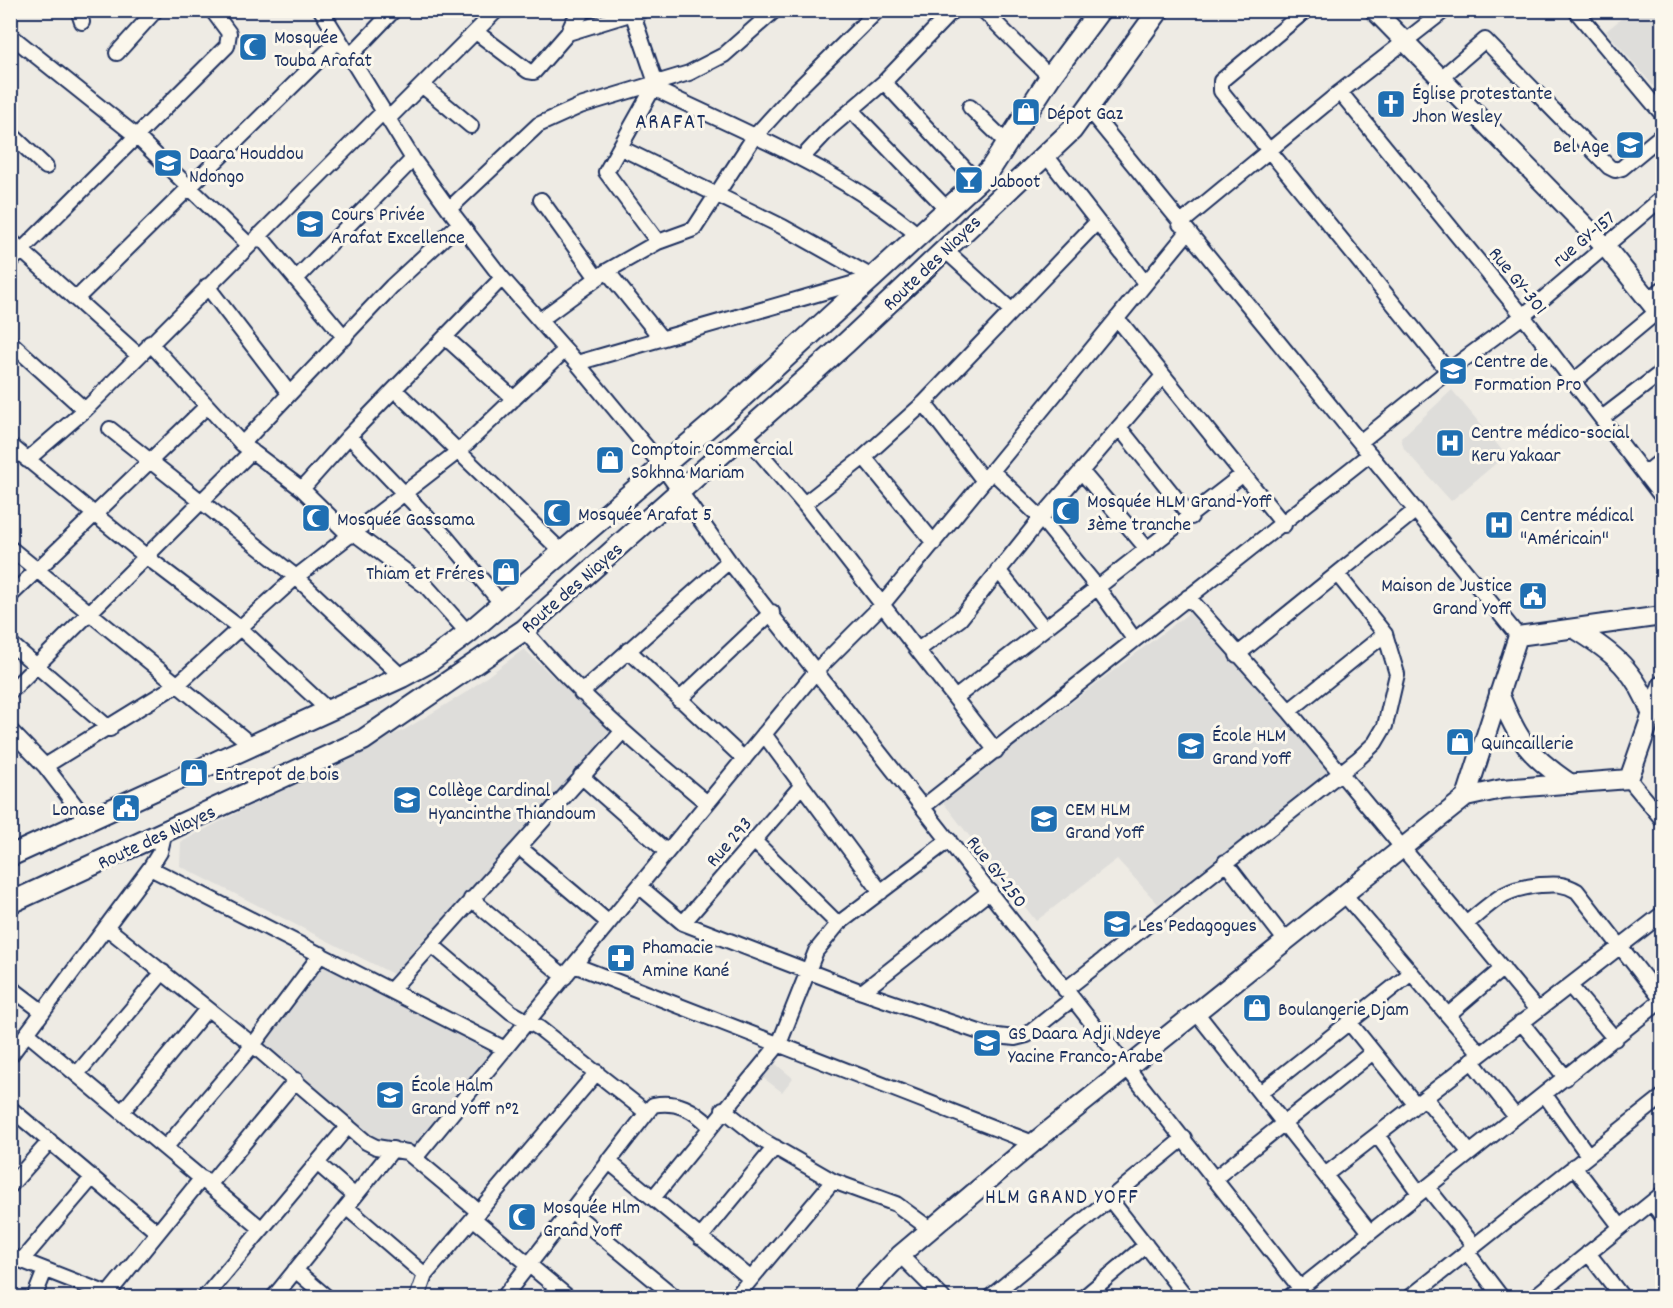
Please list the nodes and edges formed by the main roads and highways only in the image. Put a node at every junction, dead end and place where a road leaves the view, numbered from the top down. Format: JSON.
{"nodes":[{"id":1,"x":1100,"y":10,"type":"edge"},
{"id":2,"x":1159,"y":10,"type":"edge"},
{"id":3,"x":10,"y":856,"type":"edge"},
{"id":4,"x":10,"y":903,"type":"edge"}],
"edges":[{"from":1,"to":3,"type":"main road","name":"Route des Niayes"},
{"from":2,"to":4,"type":"main road","name":"Route des Niayes"}]}
